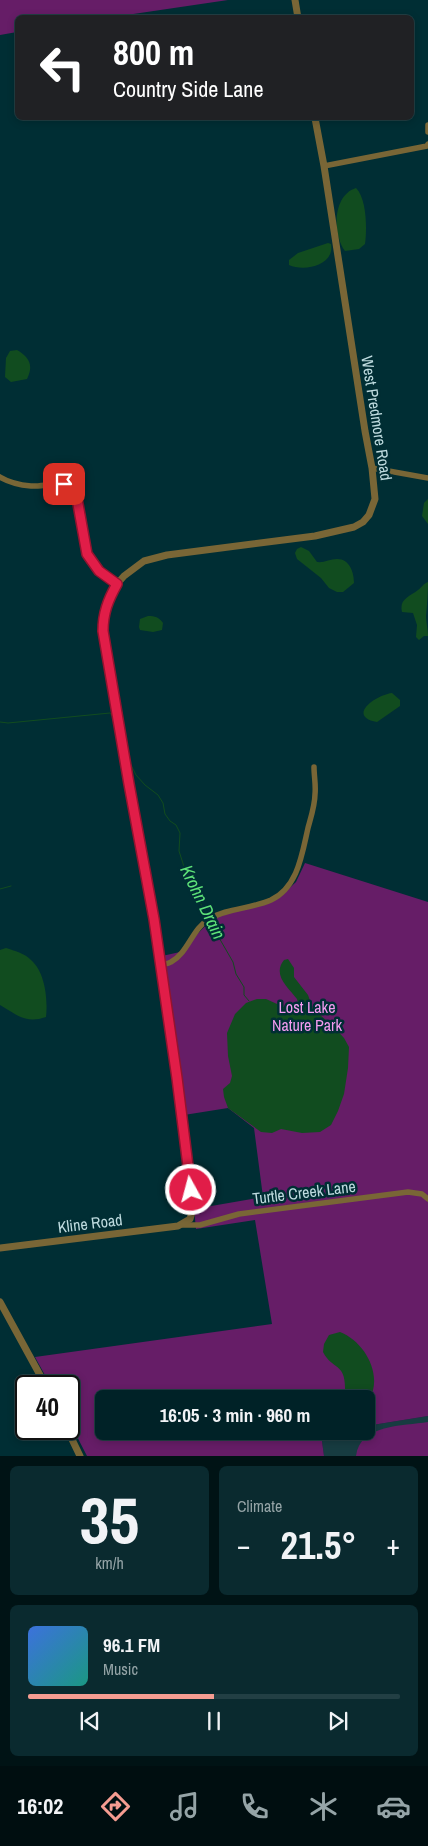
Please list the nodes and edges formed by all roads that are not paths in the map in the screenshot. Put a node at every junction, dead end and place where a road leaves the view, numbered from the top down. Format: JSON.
{"nodes":[{"id":1,"x":296,"y":0,"type":"edge"},
{"id":2,"x":298,"y":15,"type":"edge"},
{"id":3,"x":315,"y":120,"type":"edge"},
{"id":4,"x":428,"y":125,"type":"edge"},
{"id":5,"x":428,"y":132,"type":"edge"},
{"id":6,"x":428,"y":144,"type":"edge"},
{"id":7,"x":324,"y":166,"type":"junction"},
{"id":8,"x":372,"y":468,"type":"junction"},
{"id":9,"x":0,"y":477,"type":"edge"},
{"id":10,"x":428,"y":478,"type":"edge"},
{"id":11,"x":117,"y":584,"type":"junction"},
{"id":12,"x":314,"y":767,"type":"dead end"},
{"id":13,"x":160,"y":965,"type":"junction"},
{"id":14,"x":428,"y":1199,"type":"edge"},
{"id":15,"x":183,"y":1225,"type":"junction"},
{"id":16,"x":0,"y":1248,"type":"edge"},
{"id":17,"x":0,"y":1302,"type":"edge"},
{"id":18,"x":40,"y":1375,"type":"edge"},
{"id":19,"x":72,"y":1440,"type":"edge"},
{"id":20,"x":80,"y":1456,"type":"edge"}],
"edges":[{"from":1,"to":2,"type":"street"},
{"from":3,"to":7,"type":"street","name":"West Predmore Road"},
{"from":4,"to":5,"type":"street"},
{"from":6,"to":7,"type":"street"},
{"from":7,"to":8,"type":"street","name":"West Predmore Road"},
{"from":8,"to":10,"type":"street"},
{"from":8,"to":11,"type":"street","name":"West Predmore Road"},
{"from":9,"to":11,"type":"street"},
{"from":11,"to":13,"type":"street"},
{"from":12,"to":13,"type":"street"},
{"from":13,"to":15,"type":"street"},
{"from":14,"to":15,"type":"street","name":"Turtle Creek Lane"},
{"from":15,"to":16,"type":"street","name":"Kline Road"},
{"from":17,"to":18,"type":"street"},
{"from":19,"to":20,"type":"street"}]}
